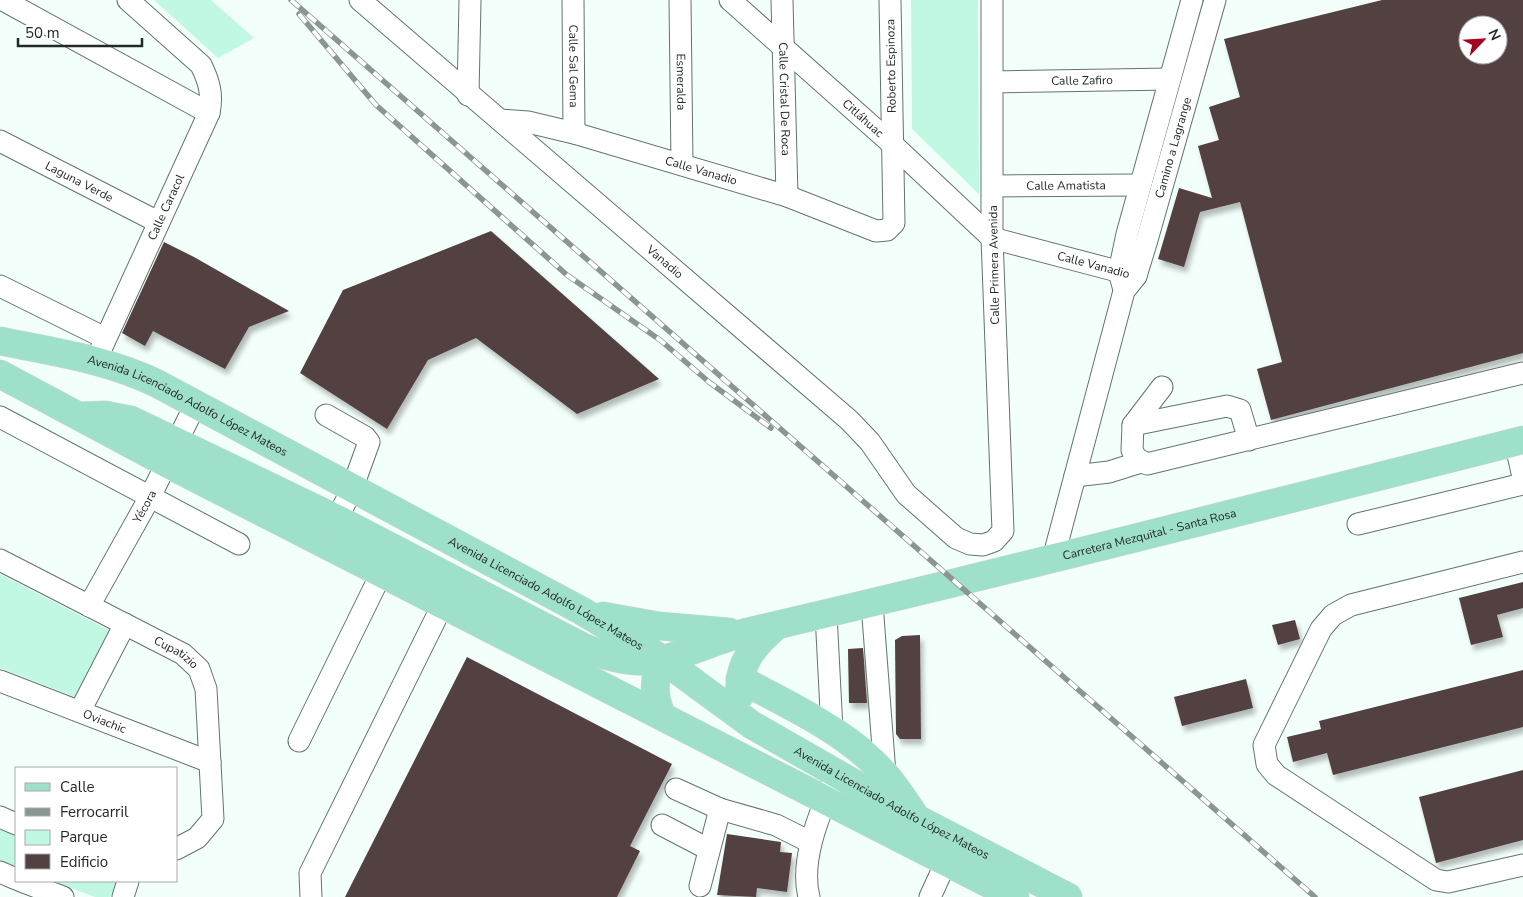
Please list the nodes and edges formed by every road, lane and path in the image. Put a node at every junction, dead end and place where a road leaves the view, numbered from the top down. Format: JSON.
{"nodes":[{"id":1,"x":3,"y":0,"type":"edge"},
{"id":2,"x":128,"y":0,"type":"edge"},
{"id":3,"x":470,"y":0,"type":"edge"},
{"id":4,"x":574,"y":0,"type":"edge"},
{"id":5,"x":680,"y":0,"type":"edge"},
{"id":6,"x":730,"y":0,"type":"edge"},
{"id":7,"x":782,"y":0,"type":"edge"},
{"id":8,"x":890,"y":0,"type":"edge"},
{"id":9,"x":992,"y":0,"type":"edge"},
{"id":10,"x":1192,"y":0,"type":"edge"},
{"id":11,"x":1215,"y":0,"type":"edge"},
{"id":12,"x":362,"y":1,"type":"edge"},
{"id":13,"x":783,"y":48,"type":"junction"},
{"id":14,"x":1170,"y":79,"type":"junction"},
{"id":15,"x":993,"y":82,"type":"junction"},
{"id":16,"x":468,"y":95,"type":"junction"},
{"id":17,"x":209,"y":113,"type":"junction"},
{"id":18,"x":500,"y":120,"type":"junction"},
{"id":19,"x":574,"y":133,"type":"junction"},
{"id":20,"x":0,"y":141,"type":"edge"},
{"id":21,"x":892,"y":144,"type":"junction"},
{"id":22,"x":682,"y":164,"type":"junction"},
{"id":23,"x":1140,"y":185,"type":"junction"},
{"id":24,"x":994,"y":186,"type":"junction"},
{"id":25,"x":788,"y":196,"type":"junction"},
{"id":26,"x":158,"y":222,"type":"junction"},
{"id":27,"x":894,"y":223,"type":"joint"},
{"id":28,"x":992,"y":238,"type":"junction"},
{"id":29,"x":1126,"y":280,"type":"junction"},
{"id":30,"x":0,"y":286,"type":"edge"},
{"id":31,"x":0,"y":341,"type":"edge"},
{"id":32,"x":101,"y":349,"type":"junction"},
{"id":33,"x":0,"y":374,"type":"edge"},
{"id":34,"x":1523,"y":374,"type":"edge"},
{"id":35,"x":1162,"y":387,"type":"dead end"},
{"id":36,"x":196,"y":405,"type":"junction"},
{"id":37,"x":326,"y":415,"type":"dead end"},
{"id":38,"x":0,"y":417,"type":"edge"},
{"id":39,"x":1134,"y":425,"type":"junction"},
{"id":40,"x":1249,"y":440,"type":"junction"},
{"id":41,"x":1519,"y":441,"type":"edge"},
{"id":42,"x":171,"y":452,"type":"junction"},
{"id":43,"x":1141,"y":462,"type":"junction"},
{"id":44,"x":1077,"y":469,"type":"junction"},
{"id":45,"x":1523,"y":477,"type":"edge"},
{"id":46,"x":1523,"y":484,"type":"edge"},
{"id":47,"x":352,"y":489,"type":"junction"},
{"id":48,"x":150,"y":497,"type":"junction"},
{"id":49,"x":337,"y":519,"type":"junction"},
{"id":50,"x":1358,"y":524,"type":"dead end"},
{"id":51,"x":1003,"y":530,"type":"joint"},
{"id":52,"x":239,"y":544,"type":"dead end"},
{"id":53,"x":1053,"y":559,"type":"junction"},
{"id":54,"x":0,"y":560,"type":"edge"},
{"id":55,"x":1523,"y":562,"type":"edge"},
{"id":56,"x":382,"y":572,"type":"junction"},
{"id":57,"x":443,"y":604,"type":"junction"},
{"id":58,"x":872,"y":604,"type":"junction"},
{"id":59,"x":89,"y":606,"type":"junction"},
{"id":60,"x":582,"y":611,"type":"junction"},
{"id":61,"x":826,"y":614,"type":"junction"},
{"id":62,"x":125,"y":624,"type":"junction"},
{"id":63,"x":776,"y":626,"type":"junction"},
{"id":64,"x":743,"y":634,"type":"junction"},
{"id":65,"x":662,"y":659,"type":"junction"},
{"id":66,"x":740,"y":678,"type":"junction"},
{"id":67,"x":0,"y":681,"type":"edge"},
{"id":68,"x":80,"y":711,"type":"junction"},
{"id":69,"x":662,"y":716,"type":"junction"},
{"id":70,"x":752,"y":725,"type":"junction"},
{"id":71,"x":832,"y":730,"type":"junction"},
{"id":72,"x":299,"y":741,"type":"dead end"},
{"id":73,"x":210,"y":762,"type":"junction"},
{"id":74,"x":836,"y":774,"type":"junction"},
{"id":75,"x":885,"y":774,"type":"junction"},
{"id":76,"x":676,"y":789,"type":"dead end"},
{"id":77,"x":825,"y":800,"type":"junction"},
{"id":78,"x":720,"y":809,"type":"junction"},
{"id":79,"x":0,"y":818,"type":"edge"},
{"id":80,"x":917,"y":818,"type":"junction"},
{"id":81,"x":15,"y":824,"type":"edge"},
{"id":82,"x":662,"y":825,"type":"dead end"},
{"id":83,"x":810,"y":842,"type":"junction"},
{"id":84,"x":178,"y":848,"type":"edge"},
{"id":85,"x":708,"y":849,"type":"junction"},
{"id":86,"x":946,"y":862,"type":"junction"},
{"id":87,"x":1523,"y":865,"type":"edge"},
{"id":88,"x":0,"y":872,"type":"edge"},
{"id":89,"x":15,"y":879,"type":"edge"},
{"id":90,"x":24,"y":882,"type":"edge"},
{"id":91,"x":128,"y":882,"type":"edge"},
{"id":92,"x":700,"y":886,"type":"dead end"},
{"id":93,"x":63,"y":897,"type":"edge"},
{"id":94,"x":123,"y":897,"type":"edge"},
{"id":95,"x":310,"y":897,"type":"edge"},
{"id":96,"x":809,"y":897,"type":"edge"},
{"id":97,"x":930,"y":897,"type":"edge"},
{"id":98,"x":1015,"y":897,"type":"edge"},
{"id":99,"x":1068,"y":897,"type":"edge"}],
"edges":[{"from":1,"to":17,"type":"street"},
{"from":2,"to":17,"type":"street","name":"Calle Caracol"},
{"from":3,"to":16,"type":"street"},
{"from":4,"to":19,"type":"street","name":"Calle Sal Gema"},
{"from":5,"to":22,"type":"street","name":"Esmeralda"},
{"from":6,"to":13,"type":"street","name":"Citláhuac"},
{"from":7,"to":13,"type":"street","name":"Calle Cristal De Roca"},
{"from":8,"to":21,"type":"street","name":"Roberto Espinoza"},
{"from":9,"to":15,"type":"street","name":"Calle Primera Avenida"},
{"from":10,"to":14,"type":"street","name":"Camino a Lagrange"},
{"from":11,"to":29,"type":"street","name":"Camino a Lagrange"},
{"from":12,"to":16,"type":"street","name":"Vanadio"},
{"from":13,"to":21,"type":"street","name":"Citláhuac"},
{"from":13,"to":25,"type":"street","name":"Calle Cristal De Roca"},
{"from":14,"to":15,"type":"street","name":"Calle Zafiro"},
{"from":14,"to":23,"type":"street","name":"Camino a Lagrange"},
{"from":15,"to":24,"type":"street","name":"Calle Primera Avenida"},
{"from":16,"to":18,"type":"street","name":"Vanadio"},
{"from":17,"to":26,"type":"street","name":"Calle Caracol"},
{"from":18,"to":19,"type":"street","name":"Calle Vanadio"},
{"from":18,"to":51,"type":"street","name":"Vanadio"},
{"from":19,"to":22,"type":"street","name":"Calle Vanadio"},
{"from":20,"to":26,"type":"street","name":"Laguna Verde"},
{"from":21,"to":27,"type":"street","name":"Roberto Espinoza"},
{"from":21,"to":28,"type":"street","name":"Citláhuac"},
{"from":22,"to":25,"type":"street","name":"Calle Vanadio"},
{"from":23,"to":24,"type":"street","name":"Calle Amatista"},
{"from":23,"to":29,"type":"street","name":"Camino a Lagrange"},
{"from":24,"to":28,"type":"street","name":"Calle Primera Avenida"},
{"from":25,"to":27,"type":"street","name":"Calle Vanadio"},
{"from":26,"to":32,"type":"street","name":"Calle Caracol"},
{"from":28,"to":29,"type":"street","name":"Calle Vanadio"},
{"from":28,"to":51,"type":"street","name":"Calle Primera Avenida"},
{"from":29,"to":44,"type":"street","name":"Camino a Lagrange"},
{"from":30,"to":32,"type":"street"},
{"from":31,"to":32,"type":"main road","name":"Avenida Licenciado Adolfo López Mateos"},
{"from":32,"to":36,"type":"main road","name":"Avenida Licenciado Adolfo López Mateos"},
{"from":33,"to":42,"type":"main road"},
{"from":34,"to":40,"type":"street"},
{"from":35,"to":39,"type":"street"},
{"from":36,"to":42,"type":"street","name":"Yécora"},
{"from":36,"to":47,"type":"main road","name":"Avenida Licenciado Adolfo López Mateos"},
{"from":37,"to":47,"type":"street"},
{"from":38,"to":48,"type":"street"},
{"from":39,"to":40,"type":"street"},
{"from":39,"to":43,"type":"street"},
{"from":40,"to":43,"type":"street"},
{"from":41,"to":45,"type":"street"},
{"from":41,"to":53,"type":"main road","name":"Carretera Mezquital - Santa Rosa"},
{"from":42,"to":48,"type":"street","name":"Yécora"},
{"from":42,"to":49,"type":"main road","name":"Carretera Mezquital - Santa Rosa"},
{"from":42,"to":56,"type":"main road","name":"Avenida Licenciado Adolfo López Mateos"},
{"from":43,"to":44,"type":"street"},
{"from":44,"to":53,"type":"street","name":"Camino a Lagrange"},
{"from":46,"to":50,"type":"street"},
{"from":47,"to":49,"type":"street"},
{"from":47,"to":60,"type":"main road","name":"Avenida Licenciado Adolfo López Mateos"},
{"from":48,"to":52,"type":"street"},
{"from":48,"to":59,"type":"street","name":"Yécora"},
{"from":49,"to":65,"type":"main road","name":"Carretera Mezquital - Santa Rosa"},
{"from":53,"to":58,"type":"main road","name":"Carretera Mezquital - Santa Rosa"},
{"from":54,"to":59,"type":"street","name":"Cupatizio"},
{"from":55,"to":87,"type":"street"},
{"from":56,"to":57,"type":"main road","name":"Avenida Licenciado Adolfo López Mateos"},
{"from":56,"to":72,"type":"street"},
{"from":57,"to":69,"type":"main road","name":"Avenida Licenciado Adolfo López Mateos"},
{"from":57,"to":95,"type":"street"},
{"from":58,"to":61,"type":"main road","name":"Carretera Mezquital - Santa Rosa"},
{"from":58,"to":75,"type":"street"},
{"from":59,"to":62,"type":"street","name":"Cupatizio"},
{"from":60,"to":64,"type":"main road"},
{"from":60,"to":65,"type":"main road","name":"Avenida Licenciado Adolfo López Mateos"},
{"from":61,"to":63,"type":"main road","name":"Carretera Mezquital - Santa Rosa"},
{"from":61,"to":71,"type":"street"},
{"from":62,"to":68,"type":"street"},
{"from":62,"to":73,"type":"street","name":"Cupatizio"},
{"from":63,"to":64,"type":"main road","name":"Carretera Mezquital - Santa Rosa"},
{"from":63,"to":66,"type":"main road"},
{"from":64,"to":65,"type":"main road","name":"Carretera Mezquital - Santa Rosa"},
{"from":65,"to":69,"type":"main road"},
{"from":65,"to":70,"type":"main road","name":"Avenida Licenciado Adolfo López Mateos"},
{"from":66,"to":70,"type":"main road"},
{"from":66,"to":71,"type":"main road"},
{"from":67,"to":68,"type":"street","name":"Oviachic"},
{"from":68,"to":73,"type":"street","name":"Oviachic"},
{"from":69,"to":77,"type":"main road","name":"Avenida Licenciado Adolfo López Mateos"},
{"from":70,"to":74,"type":"main road","name":"Avenida Licenciado Adolfo López Mateos"},
{"from":71,"to":75,"type":"main road"},
{"from":73,"to":84,"type":"street","name":"Cupatizio"},
{"from":74,"to":77,"type":"street"},
{"from":74,"to":80,"type":"main road","name":"Avenida Licenciado Adolfo López Mateos"},
{"from":75,"to":80,"type":"main road"},
{"from":76,"to":78,"type":"street"},
{"from":77,"to":83,"type":"street"},
{"from":77,"to":86,"type":"main road","name":"Avenida Licenciado Adolfo López Mateos"},
{"from":78,"to":83,"type":"street"},
{"from":78,"to":85,"type":"street"},
{"from":79,"to":81,"type":"street"},
{"from":80,"to":99,"type":"main road","name":"Avenida Licenciado Adolfo López Mateos"},
{"from":82,"to":85,"type":"street"},
{"from":83,"to":96,"type":"street"},
{"from":85,"to":92,"type":"street"},
{"from":86,"to":97,"type":"street"},
{"from":86,"to":98,"type":"main road","name":"Avenida Licenciado Adolfo López Mateos"},
{"from":88,"to":89,"type":"street"},
{"from":90,"to":93,"type":"street"},
{"from":91,"to":94,"type":"street"}]}
